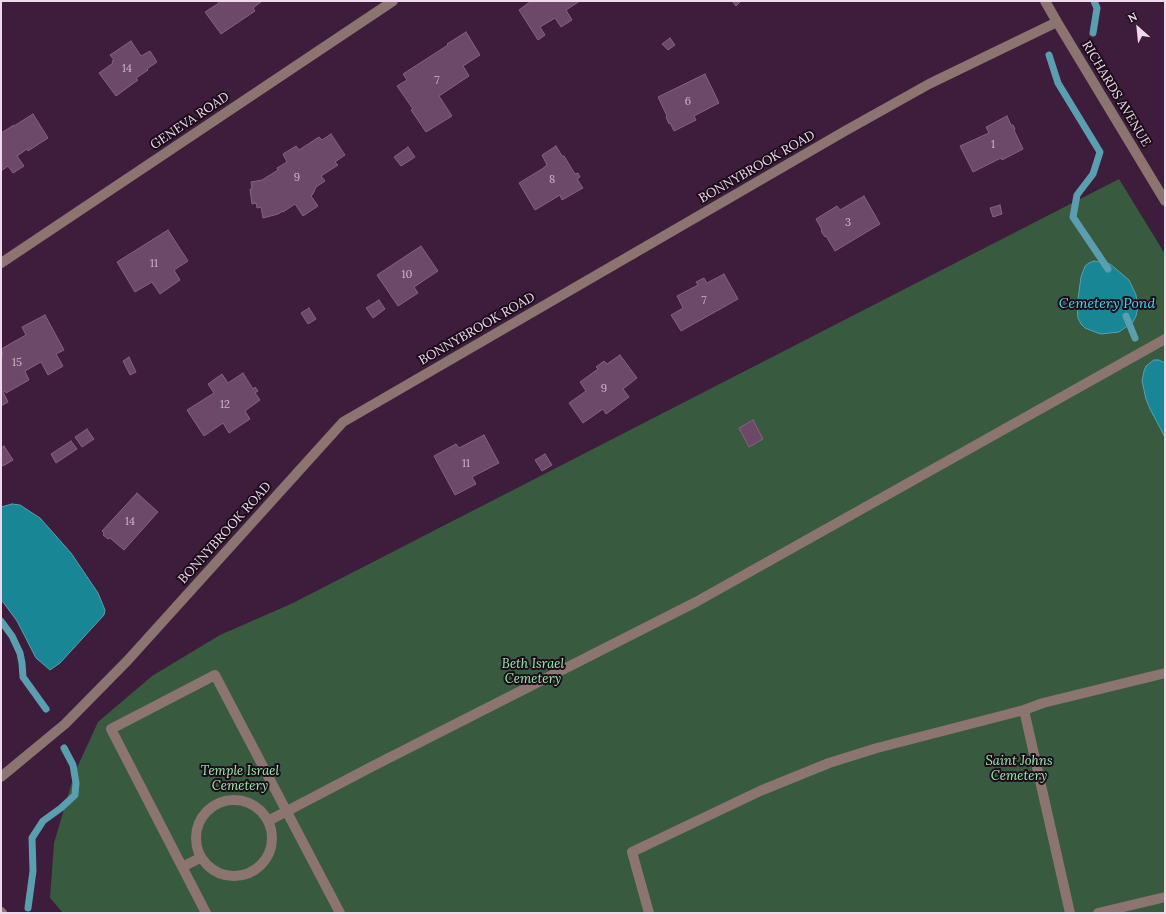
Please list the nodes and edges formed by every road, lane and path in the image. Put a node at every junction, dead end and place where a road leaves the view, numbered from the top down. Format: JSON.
{"nodes":[{"id":1,"x":393,"y":1,"type":"edge"},
{"id":2,"x":1045,"y":1,"type":"edge"},
{"id":3,"x":1057,"y":22,"type":"junction"},
{"id":4,"x":1165,"y":201,"type":"edge"},
{"id":5,"x":1,"y":263,"type":"edge"},
{"id":6,"x":1165,"y":339,"type":"edge"},
{"id":7,"x":1165,"y":673,"type":"edge"},
{"id":8,"x":1024,"y":710,"type":"junction"},
{"id":9,"x":1,"y":777,"type":"edge"},
{"id":10,"x":286,"y":812,"type":"junction"},
{"id":11,"x":268,"y":821,"type":"junction"},
{"id":12,"x":200,"y":858,"type":"junction"},
{"id":13,"x":182,"y":867,"type":"junction"},
{"id":14,"x":1165,"y":897,"type":"edge"},
{"id":15,"x":206,"y":913,"type":"edge"},
{"id":16,"x":340,"y":913,"type":"edge"},
{"id":17,"x":649,"y":913,"type":"edge"},
{"id":18,"x":1070,"y":913,"type":"edge"},
{"id":19,"x":1098,"y":913,"type":"edge"}],
"edges":[{"from":1,"to":5,"type":"street","name":"GENEVA ROAD"},
{"from":2,"to":3,"type":"street","name":"RICHARDS AVENUE"},
{"from":3,"to":4,"type":"street","name":"RICHARDS AVENUE"},
{"from":3,"to":9,"type":"street","name":"BONNYBROOK ROAD"},
{"from":6,"to":10,"type":"street"},
{"from":7,"to":8,"type":"street"},
{"from":8,"to":17,"type":"street"},
{"from":8,"to":18,"type":"street"},
{"from":10,"to":11,"type":"street"},
{"from":10,"to":13,"type":"street"},
{"from":10,"to":16,"type":"street"},
{"from":11,"to":12,"type":"street"},
{"from":11,"to":12,"type":"street"},
{"from":12,"to":13,"type":"street"},
{"from":13,"to":15,"type":"street"},
{"from":14,"to":19,"type":"street"}]}
